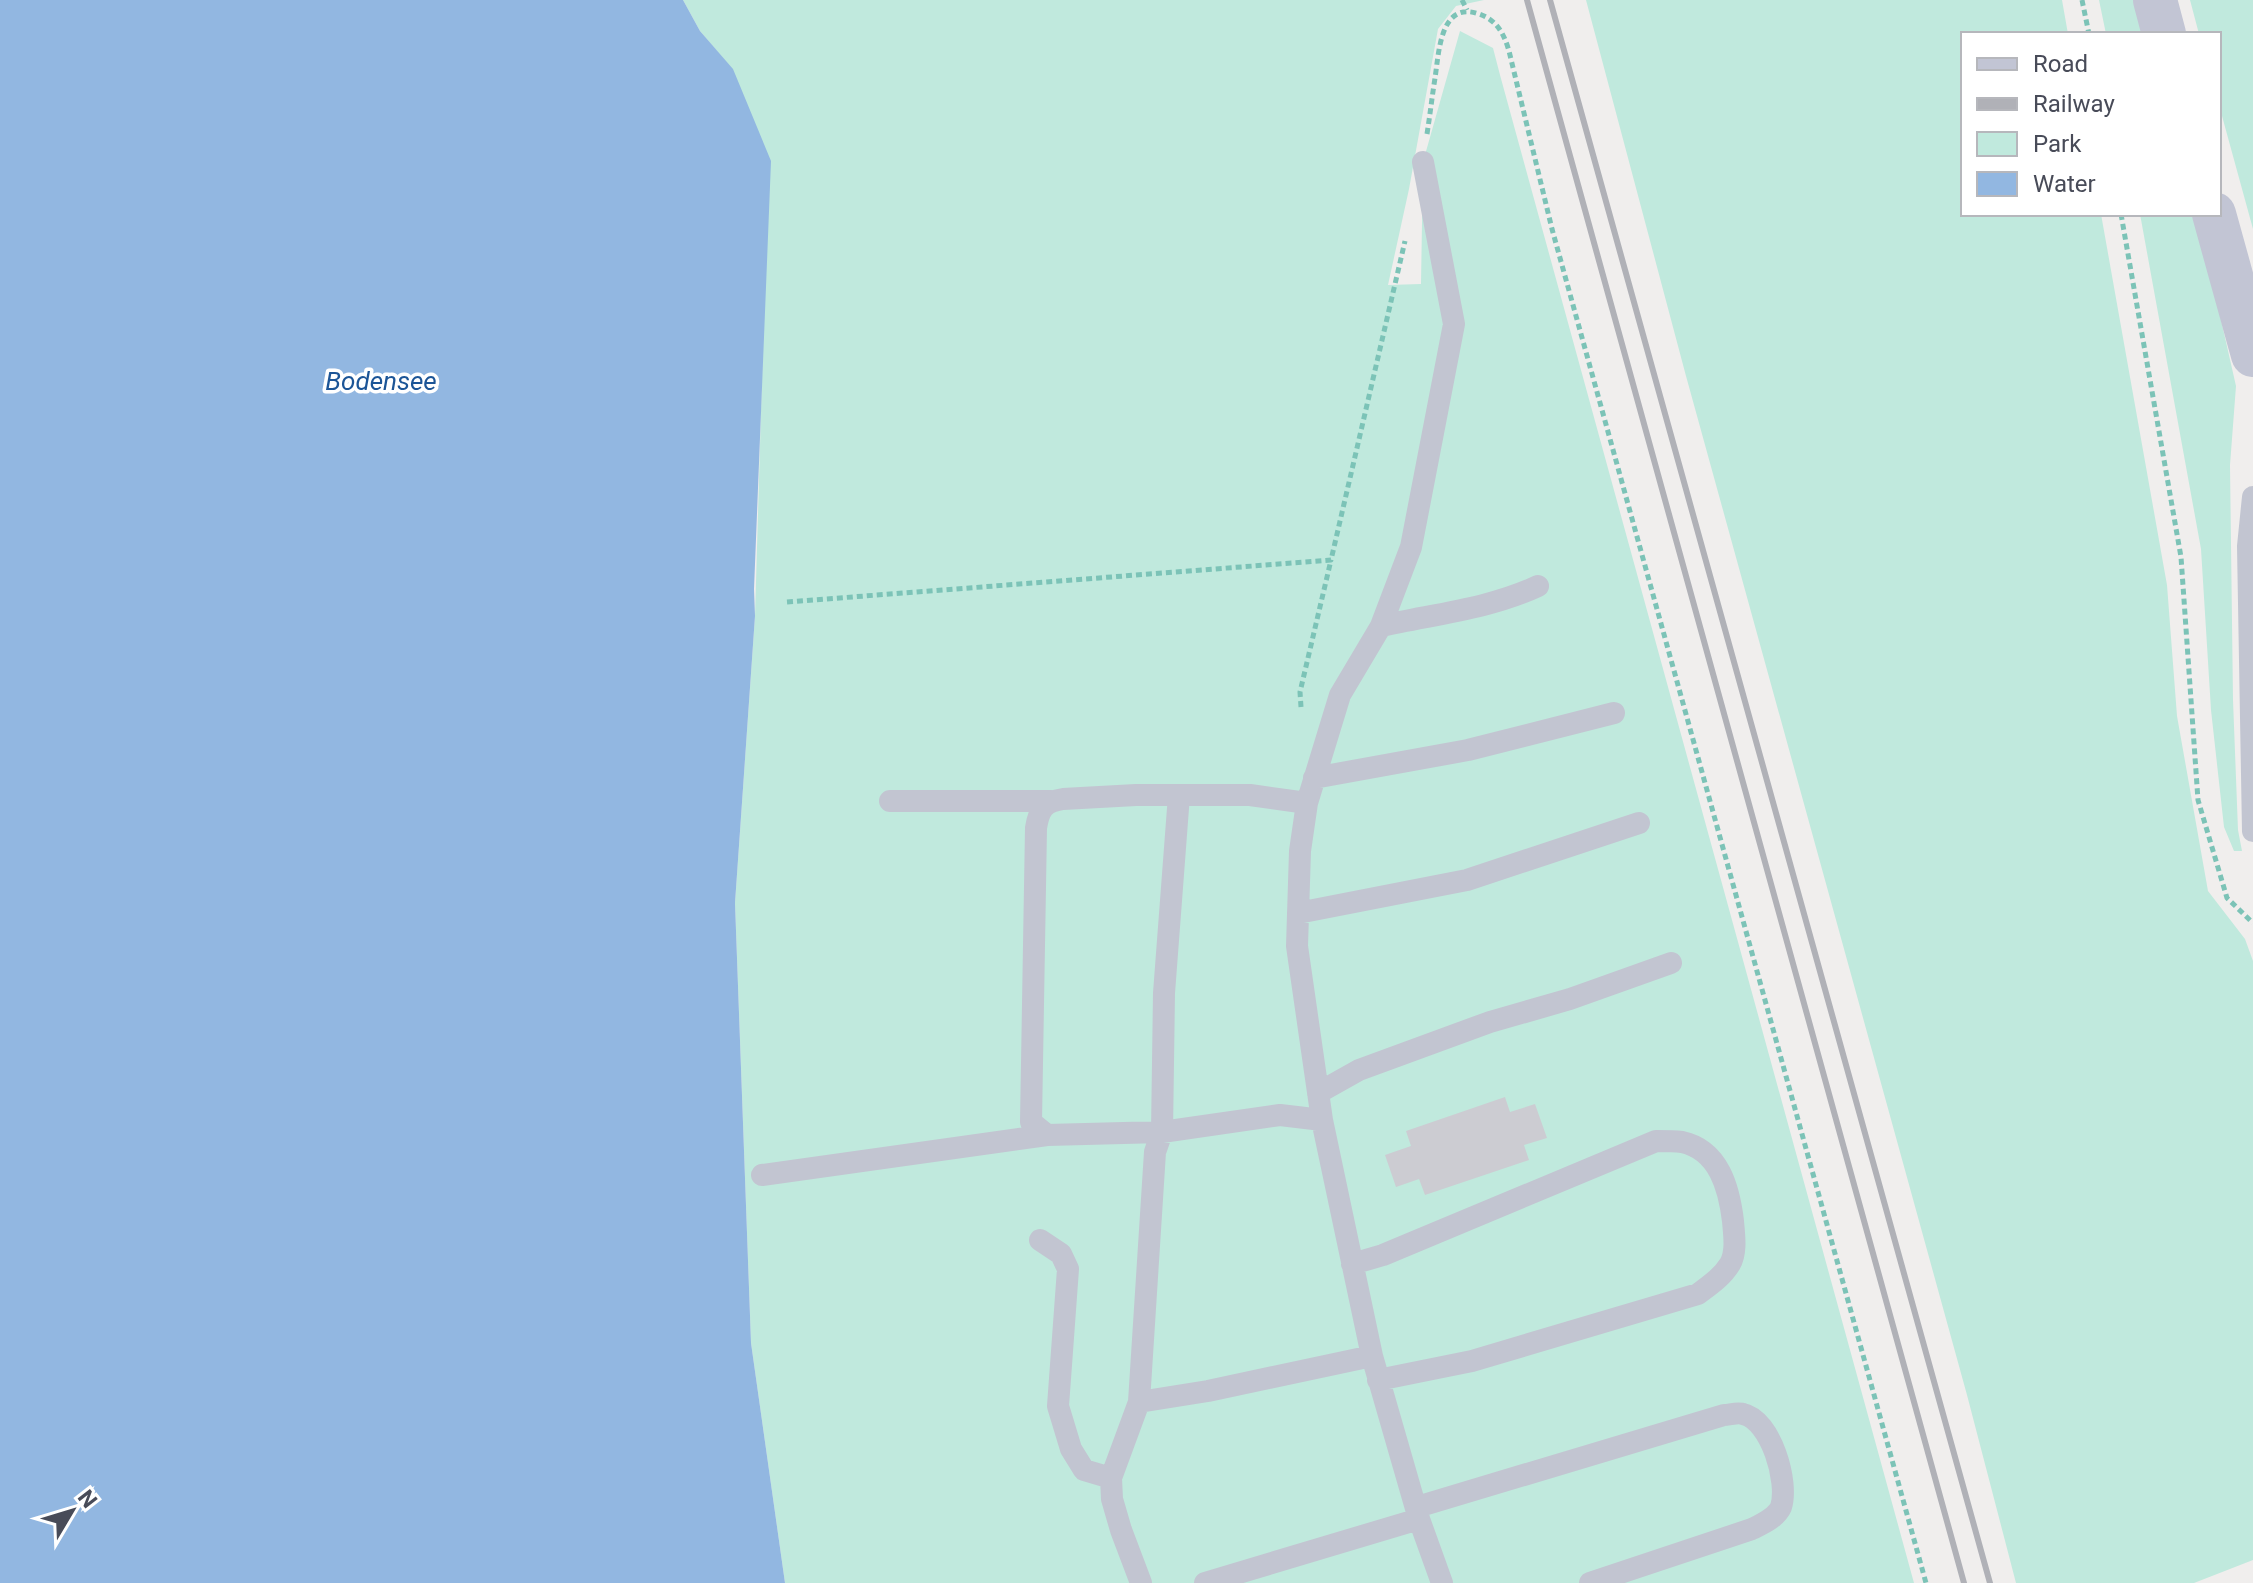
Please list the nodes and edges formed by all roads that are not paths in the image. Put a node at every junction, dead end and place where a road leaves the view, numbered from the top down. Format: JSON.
{"nodes":[{"id":1,"x":2155,"y":0,"type":"edge"},
{"id":2,"x":2163,"y":32,"type":"edge"},
{"id":3,"x":1423,"y":162,"type":"road end"},
{"id":4,"x":2215,"y":216,"type":"edge"},
{"id":5,"x":2253,"y":355,"type":"edge"},
{"id":6,"x":2253,"y":497,"type":"edge"},
{"id":7,"x":1538,"y":586,"type":"dead end"},
{"id":8,"x":1381,"y":626,"type":"junction"},
{"id":9,"x":1614,"y":713,"type":"dead end"},
{"id":10,"x":1314,"y":778,"type":"junction"},
{"id":11,"x":1179,"y":795,"type":"junction"},
{"id":12,"x":890,"y":801,"type":"dead end"},
{"id":13,"x":1051,"y":801,"type":"junction"},
{"id":14,"x":1307,"y":803,"type":"junction"},
{"id":15,"x":1639,"y":823,"type":"dead end"},
{"id":16,"x":2253,"y":831,"type":"edge"},
{"id":17,"x":1298,"y":913,"type":"junction"},
{"id":18,"x":1671,"y":963,"type":"dead end"},
{"id":19,"x":1318,"y":1093,"type":"junction"},
{"id":20,"x":1322,"y":1120,"type":"junction"},
{"id":21,"x":1162,"y":1132,"type":"junction"},
{"id":22,"x":1047,"y":1135,"type":"junction"},
{"id":23,"x":762,"y":1175,"type":"dead end"},
{"id":24,"x":1040,"y":1240,"type":"dead end"},
{"id":25,"x":1352,"y":1264,"type":"junction"},
{"id":26,"x":1372,"y":1356,"type":"junction"},
{"id":27,"x":1378,"y":1380,"type":"junction"},
{"id":28,"x":1139,"y":1402,"type":"junction"},
{"id":29,"x":1111,"y":1478,"type":"junction"},
{"id":30,"x":1418,"y":1513,"type":"junction"},
{"id":31,"x":1141,"y":1583,"type":"edge"},
{"id":32,"x":1205,"y":1583,"type":"edge"},
{"id":33,"x":1442,"y":1583,"type":"edge"},
{"id":34,"x":1590,"y":1583,"type":"edge"}],
"edges":[{"from":1,"to":2,"type":"street"},
{"from":3,"to":8,"type":"lane"},
{"from":4,"to":5,"type":"street"},
{"from":6,"to":16,"type":"lane"},
{"from":7,"to":8,"type":"lane"},
{"from":8,"to":10,"type":"lane"},
{"from":9,"to":10,"type":"lane"},
{"from":10,"to":14,"type":"lane"},
{"from":11,"to":13,"type":"lane"},
{"from":11,"to":14,"type":"lane"},
{"from":11,"to":21,"type":"lane"},
{"from":12,"to":13,"type":"lane"},
{"from":13,"to":22,"type":"lane"},
{"from":14,"to":17,"type":"lane"},
{"from":15,"to":17,"type":"lane"},
{"from":17,"to":19,"type":"lane"},
{"from":18,"to":19,"type":"lane"},
{"from":19,"to":20,"type":"lane"},
{"from":20,"to":21,"type":"lane"},
{"from":20,"to":25,"type":"lane"},
{"from":21,"to":22,"type":"lane"},
{"from":21,"to":28,"type":"lane"},
{"from":22,"to":23,"type":"lane"},
{"from":24,"to":29,"type":"lane"},
{"from":25,"to":26,"type":"lane"},
{"from":25,"to":27,"type":"lane"},
{"from":26,"to":27,"type":"lane"},
{"from":26,"to":28,"type":"lane"},
{"from":27,"to":30,"type":"lane"},
{"from":28,"to":29,"type":"lane"},
{"from":29,"to":31,"type":"lane"},
{"from":30,"to":32,"type":"lane"},
{"from":30,"to":33,"type":"lane"},
{"from":30,"to":34,"type":"lane"}]}
